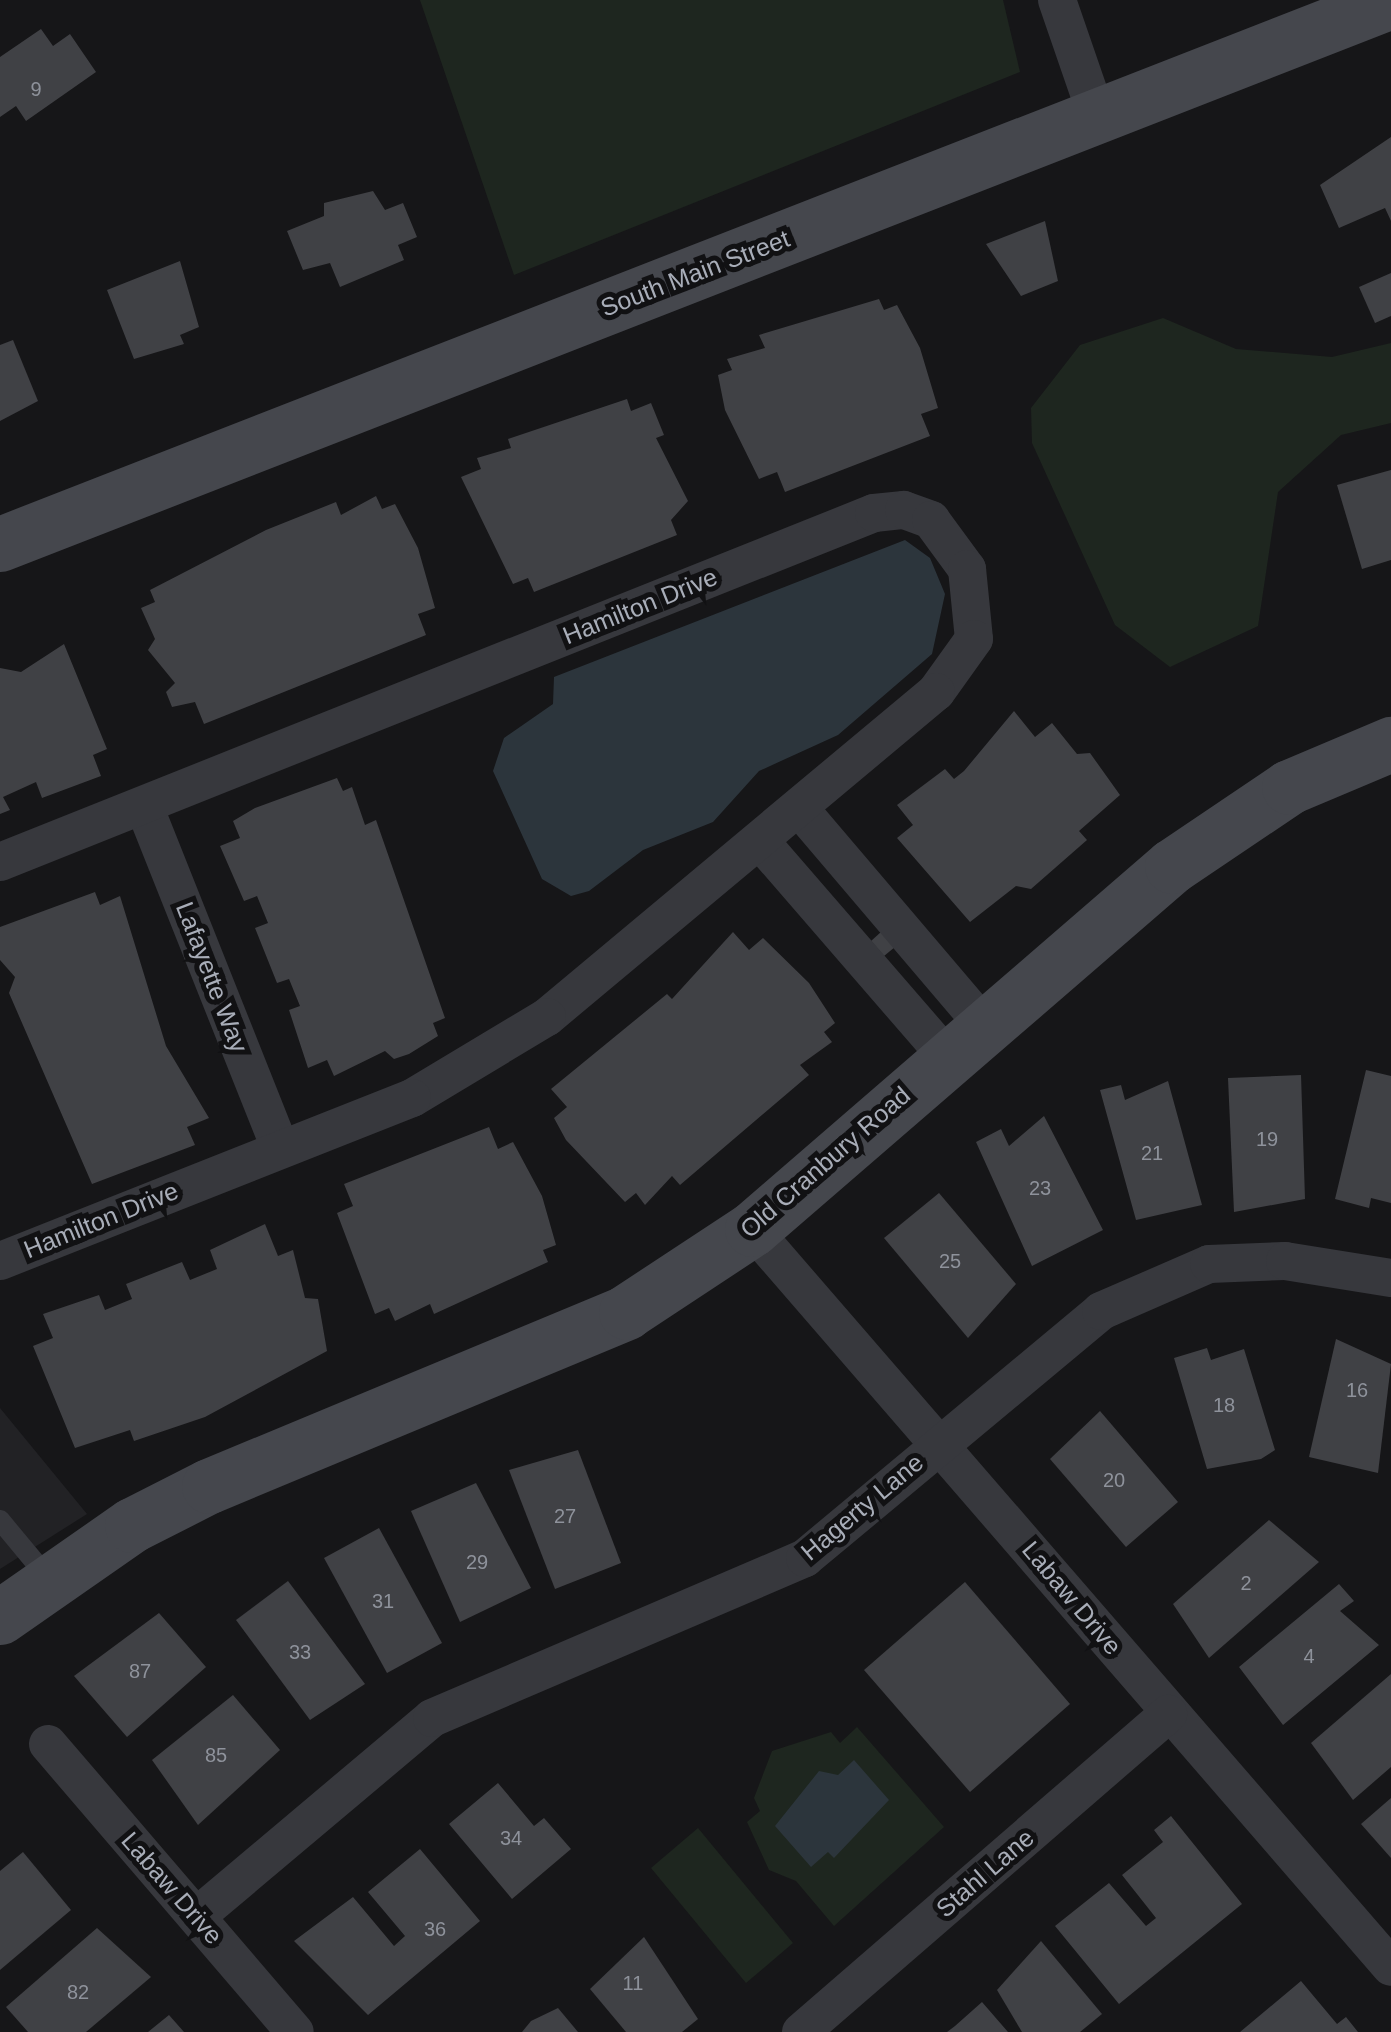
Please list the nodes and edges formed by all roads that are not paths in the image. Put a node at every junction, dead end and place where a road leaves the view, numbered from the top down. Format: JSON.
{"nodes":[{"id":1,"x":1056,"y":0,"type":"edge"},
{"id":2,"x":1391,"y":1,"type":"edge"},
{"id":3,"x":1097,"y":116,"type":"junction"},
{"id":4,"x":0,"y":544,"type":"edge"},
{"id":5,"x":1391,"y":744,"type":"edge"},
{"id":6,"x":144,"y":806,"type":"junction"},
{"id":7,"x":798,"y":808,"type":"junction"},
{"id":8,"x":760,"y":840,"type":"junction"},
{"id":9,"x":0,"y":862,"type":"edge"},
{"id":10,"x":964,"y":1040,"type":"junction"},
{"id":11,"x":280,"y":1148,"type":"junction"},
{"id":12,"x":752,"y":1229,"type":"junction"},
{"id":13,"x":0,"y":1261,"type":"edge"},
{"id":14,"x":1391,"y":1278,"type":"edge"},
{"id":15,"x":941,"y":1441,"type":"junction"},
{"id":16,"x":0,"y":1520,"type":"edge"},
{"id":17,"x":49,"y":1579,"type":"junction"},
{"id":18,"x":0,"y":1617,"type":"edge"},
{"id":19,"x":1168,"y":1714,"type":"junction"},
{"id":20,"x":48,"y":1744,"type":"dead end"},
{"id":21,"x":197,"y":1916,"type":"junction"},
{"id":22,"x":1391,"y":1968,"type":"edge"},
{"id":23,"x":295,"y":2032,"type":"edge"},
{"id":24,"x":801,"y":2032,"type":"edge"}],
"edges":[{"from":1,"to":3,"type":"street"},
{"from":2,"to":3,"type":"street","name":"South Main Street"},
{"from":3,"to":4,"type":"street","name":"South Main Street"},
{"from":5,"to":10,"type":"street","name":"Old Cranbury Road"},
{"from":6,"to":7,"type":"street","name":"Hamilton Drive"},
{"from":6,"to":9,"type":"street","name":"Hamilton Drive"},
{"from":6,"to":11,"type":"street","name":"Lafayette Way"},
{"from":7,"to":8,"type":"street","name":"Hamilton Drive"},
{"from":7,"to":10,"type":"street"},
{"from":8,"to":10,"type":"street"},
{"from":8,"to":11,"type":"street","name":"Hamilton Drive"},
{"from":10,"to":12,"type":"street","name":"Old Cranbury Road"},
{"from":11,"to":13,"type":"street","name":"Hamilton Drive"},
{"from":12,"to":15,"type":"street","name":"Labaw Drive"},
{"from":12,"to":17,"type":"street","name":"Old Cranbury Road"},
{"from":14,"to":15,"type":"street","name":"Hagerty Lane"},
{"from":15,"to":19,"type":"street","name":"Labaw Drive"},
{"from":15,"to":21,"type":"street","name":"Hagerty Lane"},
{"from":16,"to":17,"type":"lane"},
{"from":17,"to":18,"type":"street","name":"Old Cranbury Road"},
{"from":19,"to":22,"type":"street","name":"Labaw Drive"},
{"from":19,"to":24,"type":"street","name":"Stahl Lane"},
{"from":20,"to":21,"type":"street","name":"Labaw Drive"},
{"from":21,"to":23,"type":"street","name":"Labaw Drive"}]}
